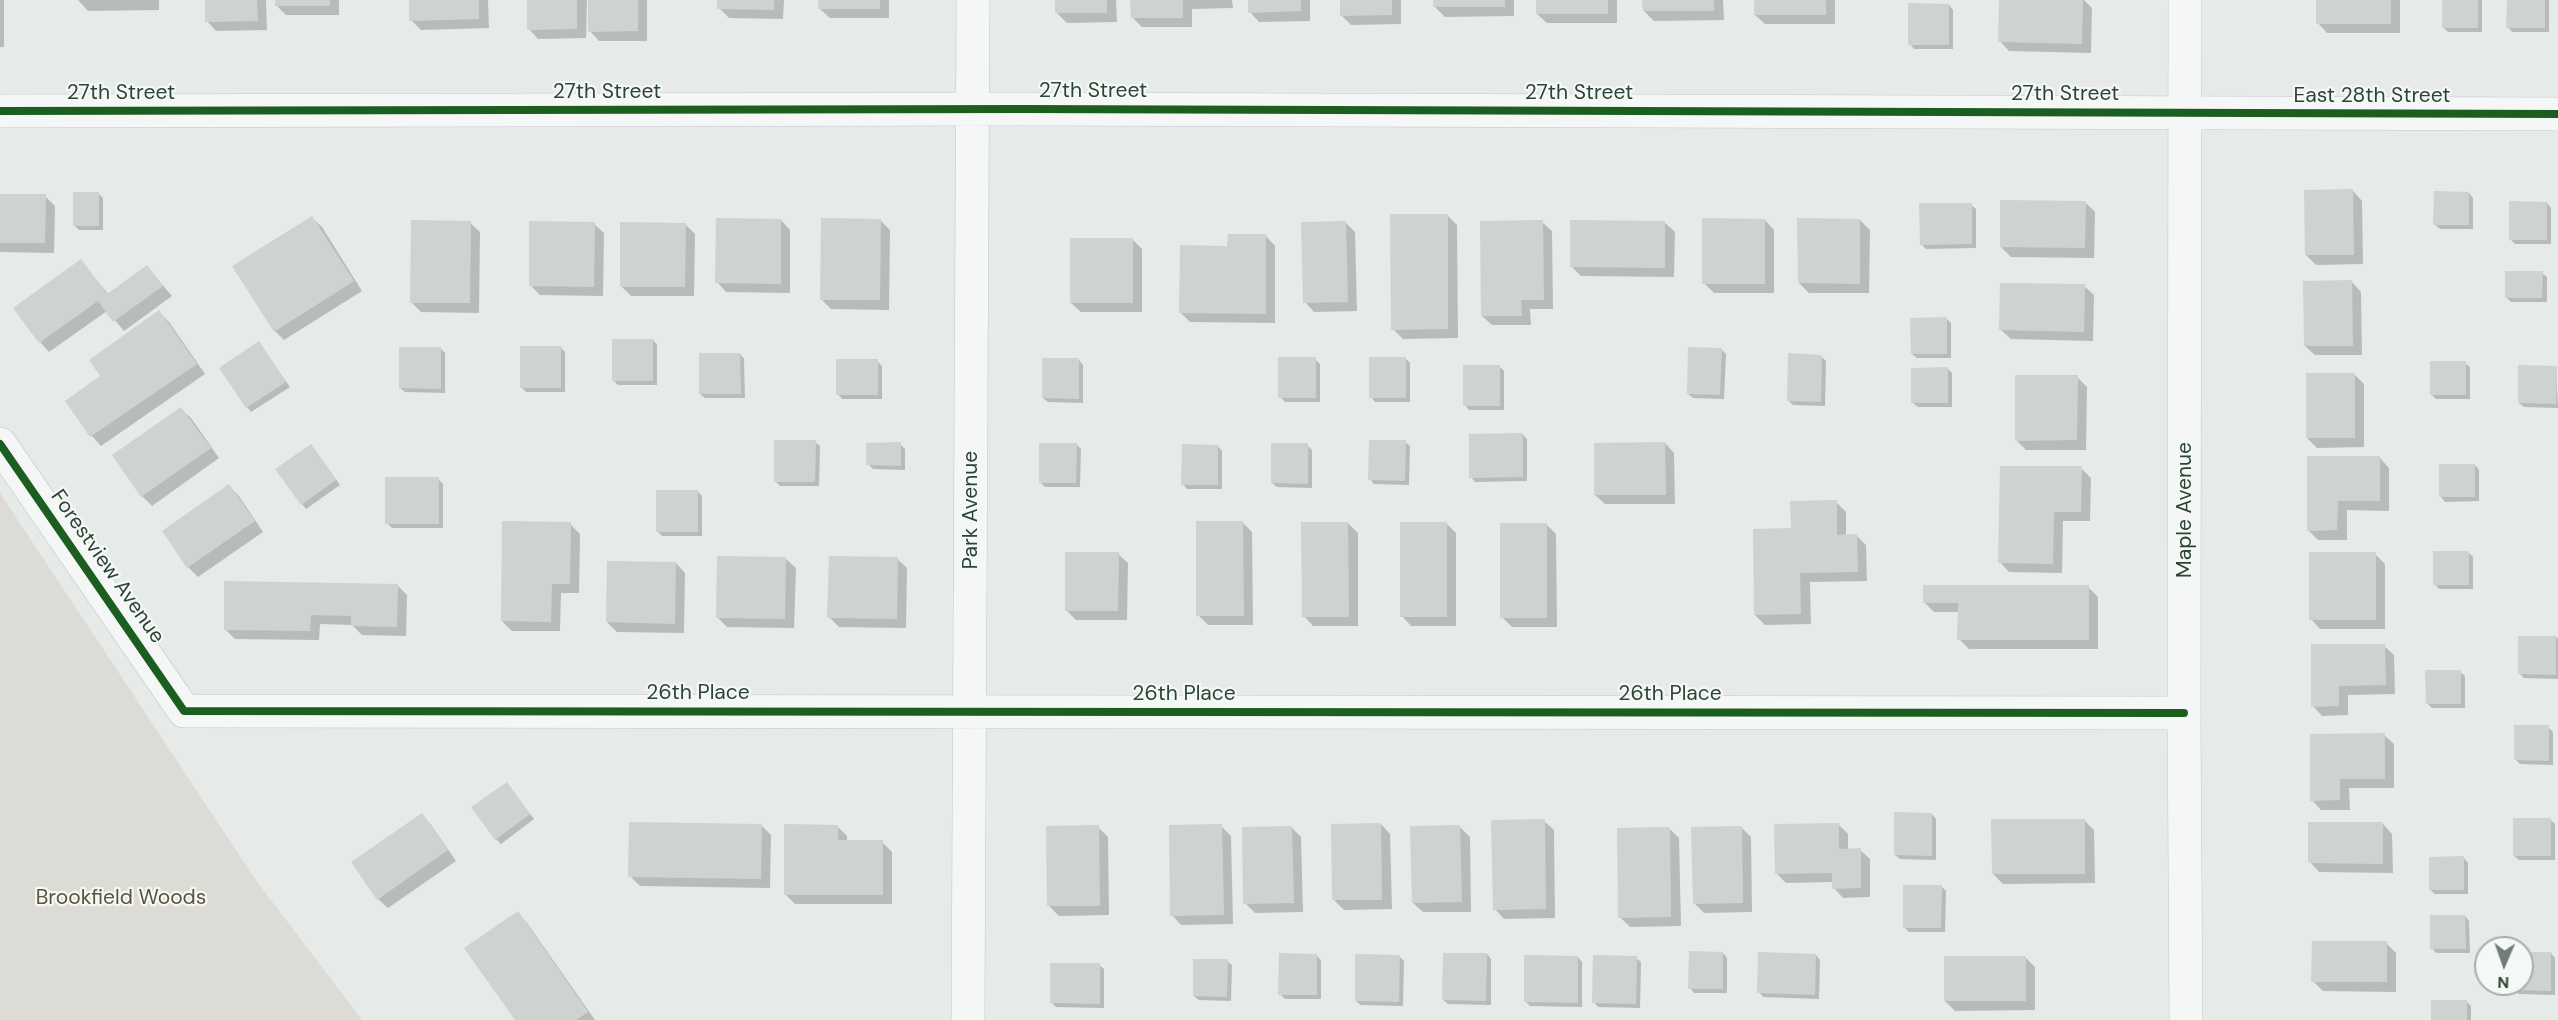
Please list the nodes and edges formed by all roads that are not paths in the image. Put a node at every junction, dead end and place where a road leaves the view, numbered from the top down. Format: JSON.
{"nodes":[{"id":1,"x":973,"y":0,"type":"edge"},
{"id":2,"x":2186,"y":0,"type":"edge"},
{"id":3,"x":973,"y":109,"type":"junction"},
{"id":4,"x":0,"y":111,"type":"edge"},
{"id":5,"x":2186,"y":113,"type":"junction"},
{"id":6,"x":2558,"y":114,"type":"edge"},
{"id":7,"x":0,"y":444,"type":"edge"},
{"id":8,"x":184,"y":711,"type":"joint"},
{"id":9,"x":970,"y":711,"type":"junction"},
{"id":10,"x":2184,"y":713,"type":"junction"},
{"id":11,"x":968,"y":1020,"type":"edge"},
{"id":12,"x":2186,"y":1020,"type":"edge"}],
"edges":[{"from":1,"to":3,"type":"street","name":"Park Avenue"},
{"from":2,"to":5,"type":"street","name":"Maple Avenue"},
{"from":3,"to":4,"type":"street","name":"27th Street"},
{"from":3,"to":5,"type":"street","name":"27th Street"},
{"from":3,"to":9,"type":"street","name":"Park Avenue"},
{"from":5,"to":6,"type":"street","name":"East 28th Street"},
{"from":5,"to":10,"type":"street","name":"Maple Avenue"},
{"from":7,"to":8,"type":"street","name":"Forestview Avenue"},
{"from":8,"to":9,"type":"street","name":"26th Place"},
{"from":9,"to":10,"type":"street","name":"26th Place"},
{"from":9,"to":11,"type":"street","name":"Park Avenue"},
{"from":10,"to":12,"type":"street","name":"Maple Avenue"}]}
